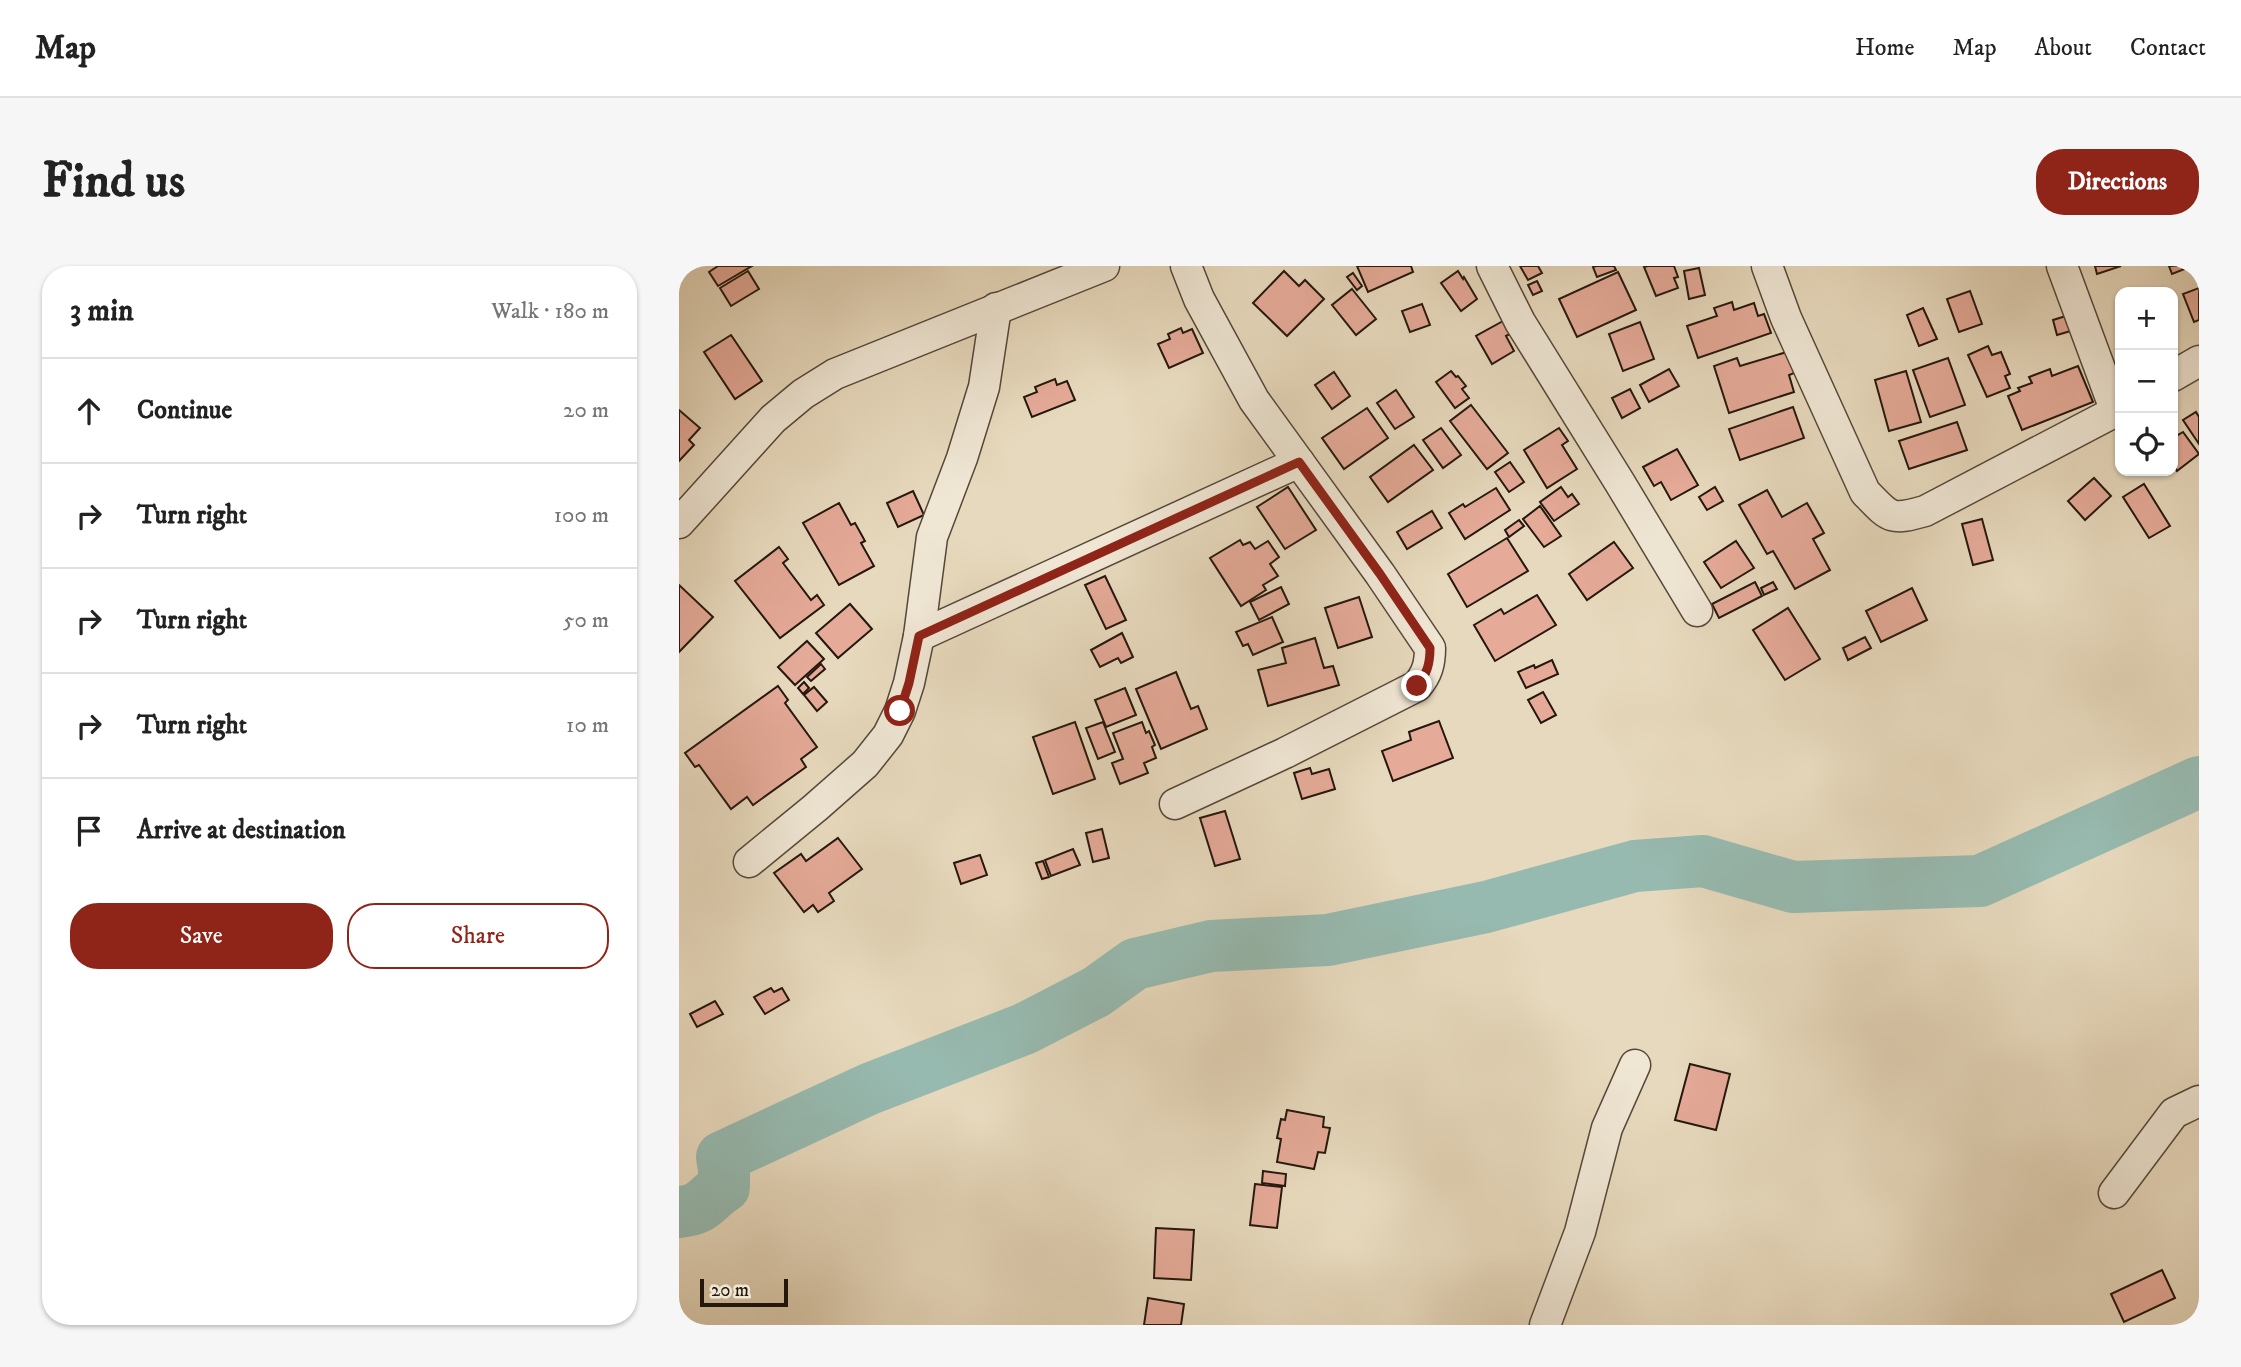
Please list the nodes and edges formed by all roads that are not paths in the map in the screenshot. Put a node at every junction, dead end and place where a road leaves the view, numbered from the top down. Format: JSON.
{"nodes":[{"id":1,"x":1104,"y":266,"type":"edge"},
{"id":2,"x":1186,"y":266,"type":"edge"},
{"id":3,"x":1492,"y":266,"type":"edge"},
{"id":4,"x":1767,"y":266,"type":"edge"},
{"id":5,"x":2062,"y":266,"type":"edge"},
{"id":6,"x":996,"y":308,"type":"junction"},
{"id":7,"x":2199,"y":361,"type":"edge"},
{"id":8,"x":2178,"y":373,"type":"edge"},
{"id":9,"x":2115,"y":402,"type":"edge"},
{"id":10,"x":2115,"y":412,"type":"edge"},
{"id":11,"x":1299,"y":462,"type":"junction"},
{"id":12,"x":679,"y":523,"type":"edge"},
{"id":13,"x":1697,"y":611,"type":"dead end"},
{"id":14,"x":919,"y":636,"type":"junction"},
{"id":15,"x":1175,"y":804,"type":"dead end"},
{"id":16,"x":748,"y":862,"type":"dead end"},
{"id":17,"x":1635,"y":1065,"type":"dead end"},
{"id":18,"x":2199,"y":1101,"type":"edge"},
{"id":19,"x":2114,"y":1193,"type":"dead end"},
{"id":20,"x":1545,"y":1325,"type":"edge"}],
"edges":[{"from":1,"to":6,"type":"street"},
{"from":2,"to":11,"type":"street"},
{"from":3,"to":13,"type":"street"},
{"from":4,"to":10,"type":"street"},
{"from":5,"to":9,"type":"street"},
{"from":6,"to":12,"type":"street"},
{"from":6,"to":14,"type":"street"},
{"from":7,"to":8,"type":"street"},
{"from":11,"to":14,"type":"street"},
{"from":11,"to":15,"type":"street"},
{"from":14,"to":16,"type":"street"},
{"from":17,"to":20,"type":"street"},
{"from":18,"to":19,"type":"street"}]}
